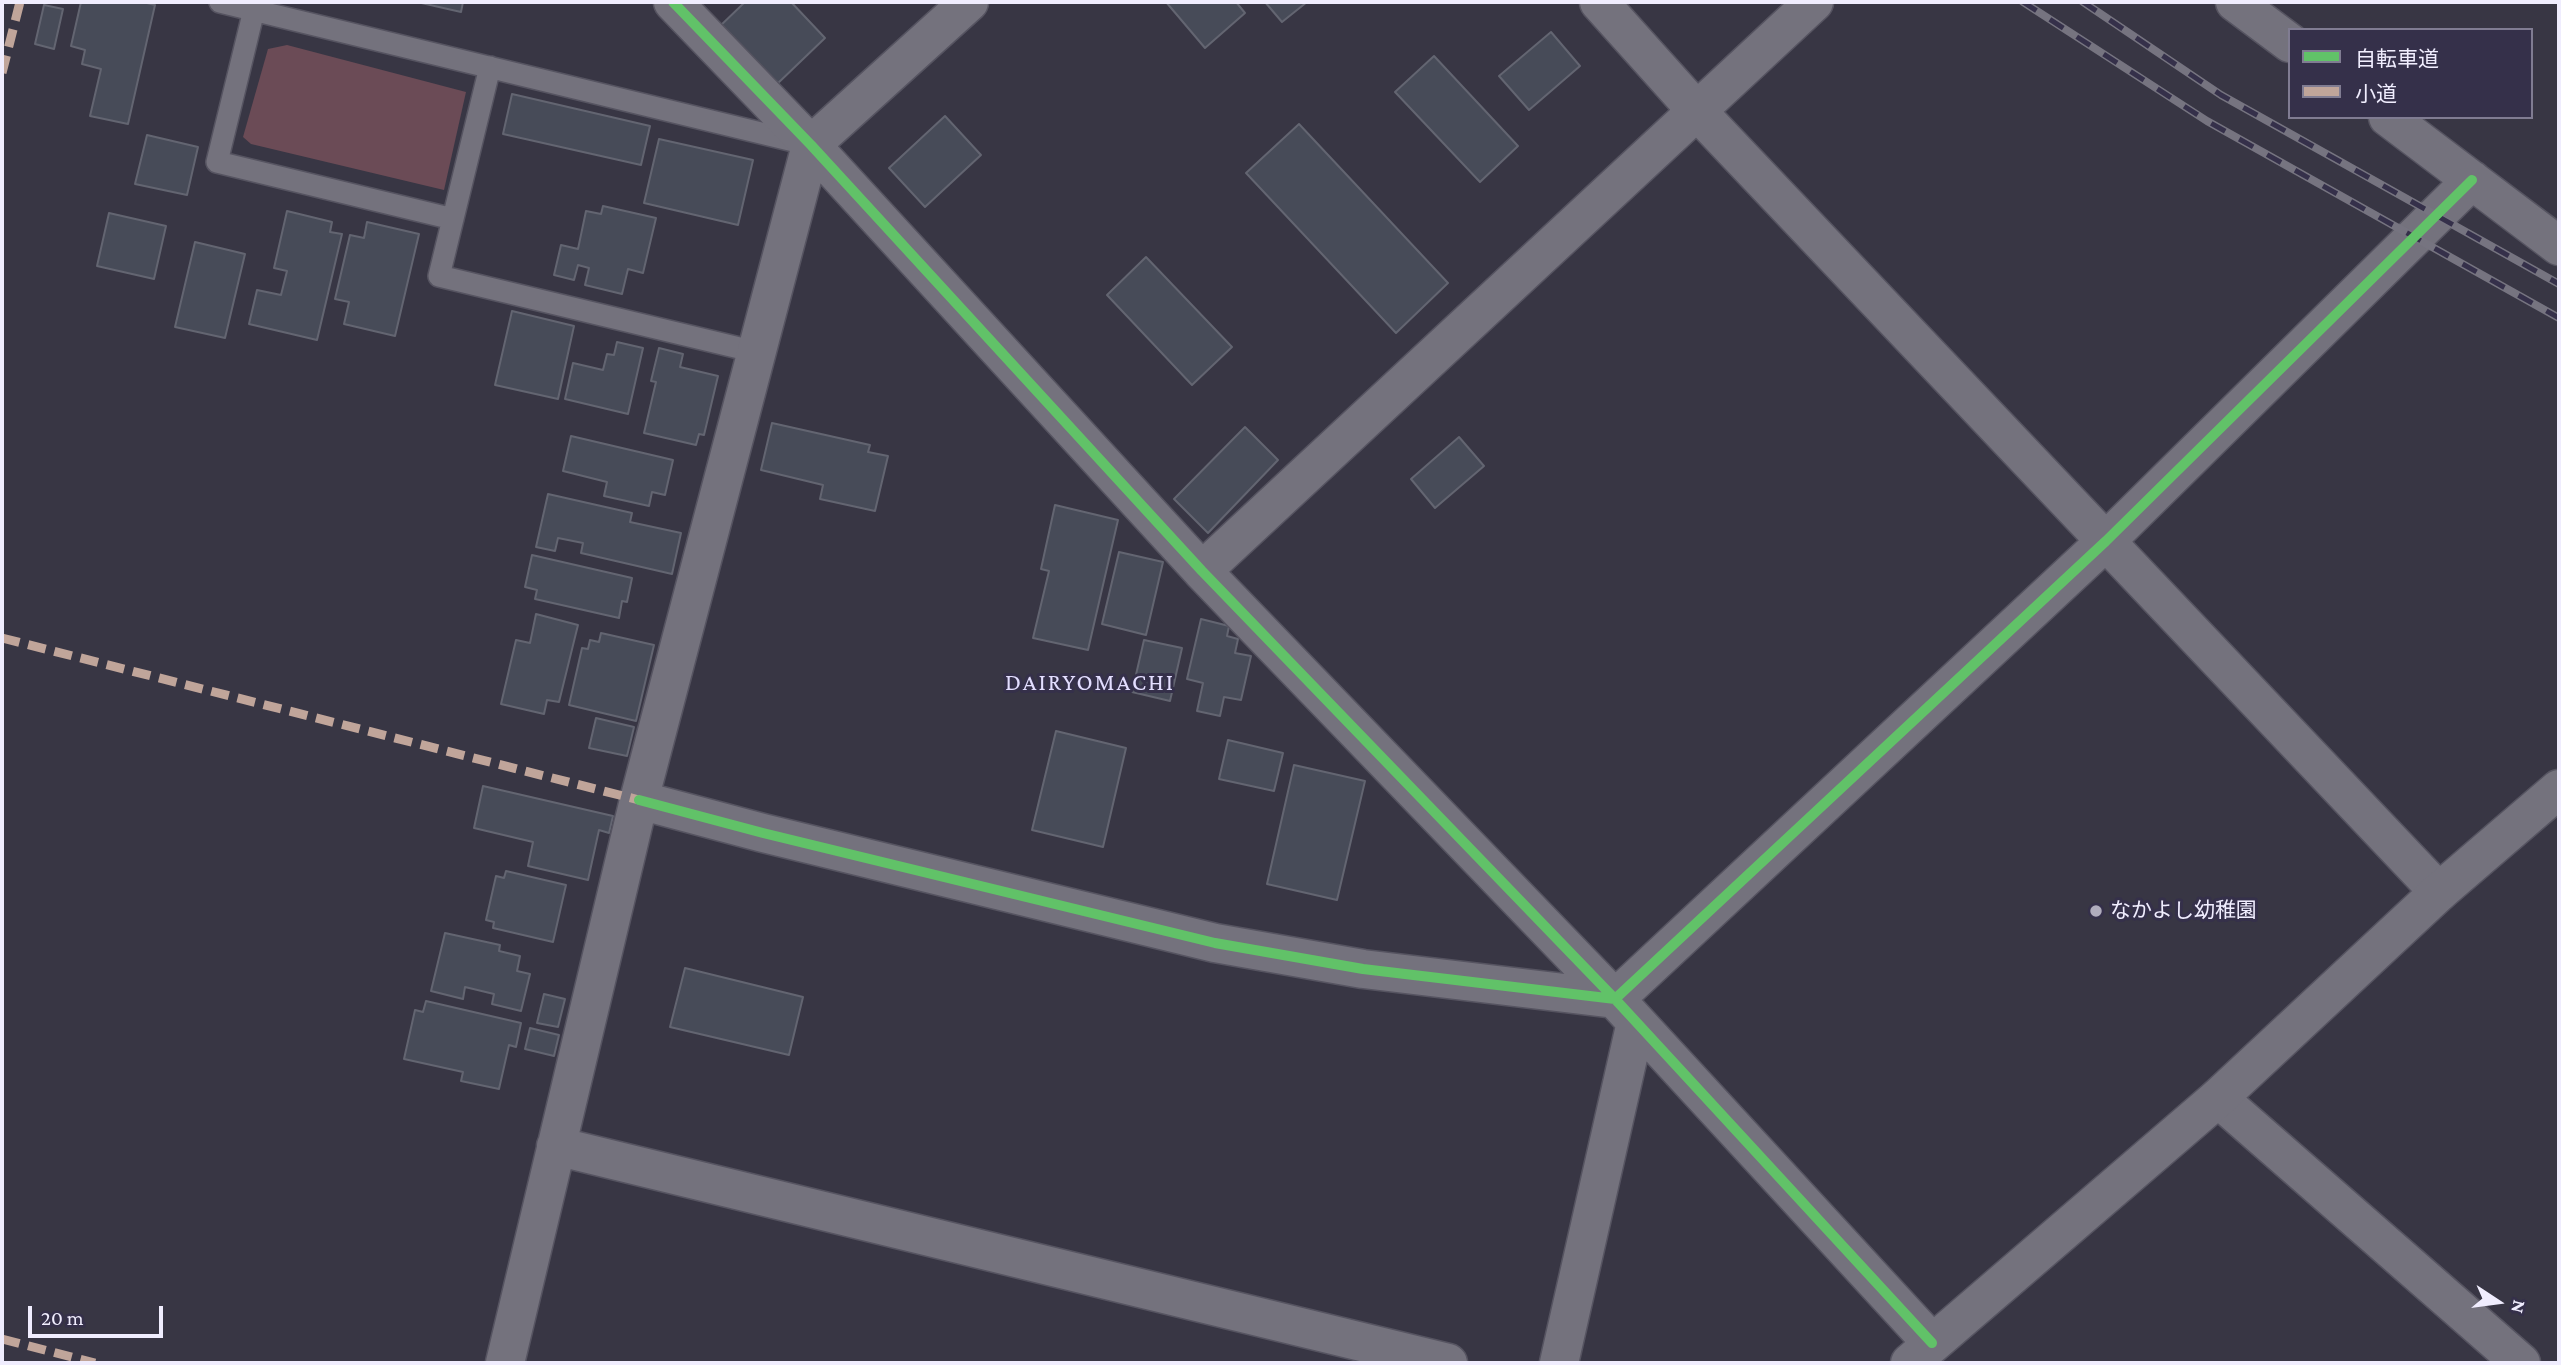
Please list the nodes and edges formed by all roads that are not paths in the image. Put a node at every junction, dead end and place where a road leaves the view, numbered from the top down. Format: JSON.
{"nodes":[{"id":1,"x":220,"y":2,"type":"edge"},
{"id":2,"x":673,"y":2,"type":"edge"},
{"id":3,"x":969,"y":2,"type":"edge"},
{"id":4,"x":1599,"y":2,"type":"edge"},
{"id":5,"x":1814,"y":2,"type":"edge"},
{"id":6,"x":2235,"y":2,"type":"edge"},
{"id":7,"x":254,"y":10,"type":"junction"},
{"id":8,"x":2288,"y":42,"type":"edge"},
{"id":9,"x":490,"y":67,"type":"junction"},
{"id":10,"x":1696,"y":110,"type":"junction"},
{"id":11,"x":2391,"y":119,"type":"edge"},
{"id":12,"x":811,"y":145,"type":"junction"},
{"id":13,"x":2472,"y":180,"type":"junction"},
{"id":14,"x":453,"y":219,"type":"junction"},
{"id":15,"x":2559,"y":246,"type":"edge"},
{"id":16,"x":757,"y":352,"type":"junction"},
{"id":17,"x":2106,"y":541,"type":"junction"},
{"id":18,"x":1202,"y":571,"type":"junction"},
{"id":19,"x":2559,"y":789,"type":"edge"},
{"id":20,"x":639,"y":800,"type":"junction"},
{"id":21,"x":2439,"y":892,"type":"junction"},
{"id":22,"x":1626,"y":1010,"type":"junction"},
{"id":23,"x":2218,"y":1098,"type":"junction"},
{"id":24,"x":556,"y":1146,"type":"junction"},
{"id":25,"x":1921,"y":1353,"type":"edge"},
{"id":26,"x":505,"y":1363,"type":"edge"},
{"id":27,"x":1448,"y":1363,"type":"edge"},
{"id":28,"x":1559,"y":1363,"type":"edge"},
{"id":29,"x":2521,"y":1363,"type":"edge"}],
"edges":[{"from":1,"to":7,"type":"lane"},
{"from":2,"to":12,"type":"street"},
{"from":3,"to":12,"type":"street"},
{"from":4,"to":10,"type":"street"},
{"from":5,"to":10,"type":"street"},
{"from":6,"to":8,"type":"street"},
{"from":7,"to":9,"type":"lane"},
{"from":7,"to":14,"type":"lane"},
{"from":9,"to":12,"type":"lane"},
{"from":9,"to":14,"type":"lane"},
{"from":10,"to":17,"type":"street"},
{"from":10,"to":18,"type":"street"},
{"from":11,"to":13,"type":"street"},
{"from":12,"to":16,"type":"street"},
{"from":12,"to":18,"type":"street"},
{"from":13,"to":15,"type":"street"},
{"from":13,"to":17,"type":"street"},
{"from":14,"to":16,"type":"lane"},
{"from":16,"to":20,"type":"street"},
{"from":17,"to":21,"type":"street"},
{"from":17,"to":22,"type":"street"},
{"from":18,"to":22,"type":"street"},
{"from":19,"to":21,"type":"street"},
{"from":20,"to":22,"type":"street"},
{"from":20,"to":24,"type":"street"},
{"from":21,"to":23,"type":"street"},
{"from":22,"to":25,"type":"street"},
{"from":22,"to":28,"type":"street"},
{"from":23,"to":25,"type":"street"},
{"from":23,"to":29,"type":"street"},
{"from":24,"to":26,"type":"street"},
{"from":24,"to":27,"type":"street"}]}
